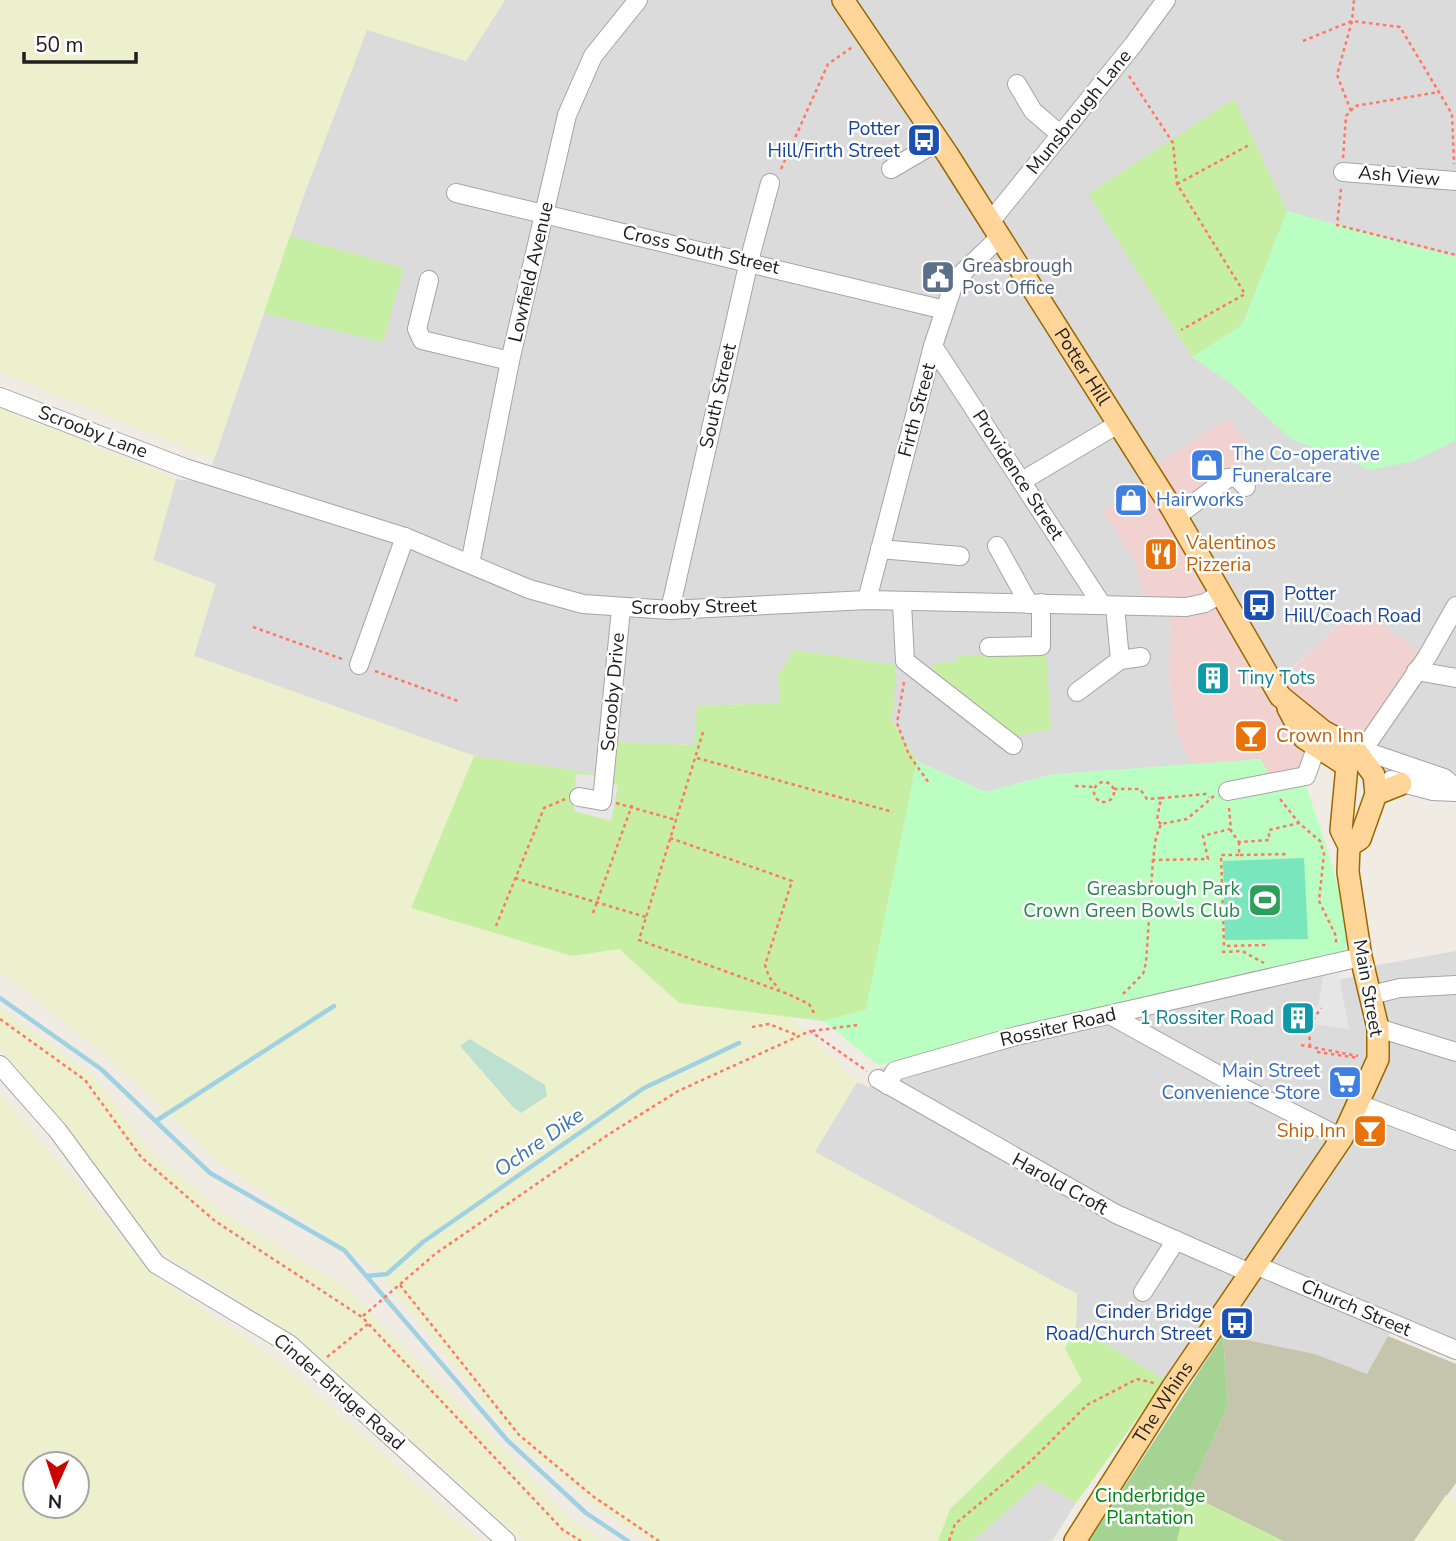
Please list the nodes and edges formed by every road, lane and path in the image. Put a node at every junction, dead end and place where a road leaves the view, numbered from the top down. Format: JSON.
{"nodes":[{"id":1,"x":638,"y":0,"type":"edge"},
{"id":2,"x":843,"y":0,"type":"edge"},
{"id":3,"x":1166,"y":0,"type":"edge"},
{"id":4,"x":1354,"y":0,"type":"edge"},
{"id":5,"x":1352,"y":21,"type":"junction"},
{"id":6,"x":868,"y":36,"type":"junction"},
{"id":7,"x":1303,"y":41,"type":"dead end"},
{"id":8,"x":1120,"y":62,"type":"junction"},
{"id":9,"x":1017,"y":84,"type":"dead end"},
{"id":10,"x":1438,"y":92,"type":"junction"},
{"id":11,"x":1351,"y":111,"type":"junction"},
{"id":12,"x":1060,"y":135,"type":"junction"},
{"id":13,"x":939,"y":141,"type":"junction"},
{"id":14,"x":1249,"y":145,"type":"dead end"},
{"id":15,"x":891,"y":169,"type":"dead end"},
{"id":16,"x":1343,"y":172,"type":"junction"},
{"id":17,"x":1455,"y":181,"type":"edge"},
{"id":18,"x":770,"y":183,"type":"joint"},
{"id":19,"x":1177,"y":184,"type":"junction"},
{"id":20,"x":456,"y":192,"type":"dead end"},
{"id":21,"x":545,"y":214,"type":"junction"},
{"id":22,"x":995,"y":230,"type":"junction"},
{"id":23,"x":1456,"y":255,"type":"edge"},
{"id":24,"x":749,"y":261,"type":"junction"},
{"id":25,"x":429,"y":280,"type":"dead end"},
{"id":26,"x":945,"y":310,"type":"junction"},
{"id":27,"x":1181,"y":330,"type":"dead end"},
{"id":28,"x":933,"y":346,"type":"junction"},
{"id":29,"x":510,"y":361,"type":"junction"},
{"id":30,"x":0,"y":397,"type":"edge"},
{"id":31,"x":1118,"y":424,"type":"junction"},
{"id":32,"x":186,"y":468,"type":"joint"},
{"id":33,"x":1022,"y":481,"type":"junction"},
{"id":34,"x":1247,"y":487,"type":"dead end"},
{"id":35,"x":1177,"y":516,"type":"junction"},
{"id":36,"x":405,"y":537,"type":"junction"},
{"id":37,"x":997,"y":546,"type":"dead end"},
{"id":38,"x":880,"y":549,"type":"junction"},
{"id":39,"x":960,"y":556,"type":"dead end"},
{"id":40,"x":470,"y":564,"type":"junction"},
{"id":41,"x":1222,"y":593,"type":"junction"},
{"id":42,"x":867,"y":600,"type":"junction"},
{"id":43,"x":902,"y":603,"type":"junction"},
{"id":44,"x":1035,"y":604,"type":"junction"},
{"id":45,"x":1109,"y":606,"type":"junction"},
{"id":46,"x":1456,"y":606,"type":"edge"},
{"id":47,"x":621,"y":609,"type":"junction"},
{"id":48,"x":670,"y":610,"type":"junction"},
{"id":49,"x":989,"y":647,"type":"dead end"},
{"id":50,"x":1141,"y":657,"type":"dead end"},
{"id":51,"x":1120,"y":660,"type":"junction"},
{"id":52,"x":905,"y":661,"type":"junction"},
{"id":53,"x":359,"y":665,"type":"dead end"},
{"id":54,"x":1416,"y":671,"type":"junction"},
{"id":55,"x":1456,"y":678,"type":"edge"},
{"id":56,"x":1077,"y":692,"type":"dead end"},
{"id":57,"x":1287,"y":704,"type":"junction"},
{"id":58,"x":703,"y":732,"type":"dead end"},
{"id":59,"x":1013,"y":745,"type":"dead end"},
{"id":60,"x":1316,"y":748,"type":"junction"},
{"id":61,"x":695,"y":758,"type":"junction"},
{"id":62,"x":1366,"y":764,"type":"junction"},
{"id":63,"x":929,"y":783,"type":"dead end"},
{"id":64,"x":1273,"y":783,"type":"junction"},
{"id":65,"x":1401,"y":784,"type":"joint"},
{"id":66,"x":1075,"y":786,"type":"dead end"},
{"id":67,"x":1095,"y":787,"type":"junction"},
{"id":68,"x":1113,"y":789,"type":"junction"},
{"id":69,"x":1456,"y":790,"type":"edge"},
{"id":70,"x":1228,"y":791,"type":"junction"},
{"id":71,"x":579,"y":797,"type":"joint"},
{"id":72,"x":1161,"y":798,"type":"junction"},
{"id":73,"x":1210,"y":798,"type":"junction"},
{"id":74,"x":603,"y":801,"type":"junction"},
{"id":75,"x":632,"y":805,"type":"junction"},
{"id":76,"x":892,"y":811,"type":"dead end"},
{"id":77,"x":676,"y":820,"type":"junction"},
{"id":78,"x":1299,"y":823,"type":"junction"},
{"id":79,"x":1161,"y":824,"type":"junction"},
{"id":80,"x":1230,"y":829,"type":"junction"},
{"id":81,"x":670,"y":838,"type":"junction"},
{"id":82,"x":1239,"y":842,"type":"junction"},
{"id":83,"x":1349,"y":846,"type":"junction"},
{"id":84,"x":1289,"y":854,"type":"dead end"},
{"id":85,"x":1239,"y":855,"type":"junction"},
{"id":86,"x":1153,"y":860,"type":"junction"},
{"id":87,"x":515,"y":878,"type":"junction"},
{"id":88,"x":599,"y":904,"type":"junction"},
{"id":89,"x":593,"y":914,"type":"dead end"},
{"id":90,"x":1140,"y":917,"type":"dead end"},
{"id":91,"x":1149,"y":917,"type":"junction"},
{"id":92,"x":646,"y":918,"type":"junction"},
{"id":93,"x":496,"y":926,"type":"dead end"},
{"id":94,"x":1341,"y":941,"type":"dead end"},
{"id":95,"x":1266,"y":945,"type":"dead end"},
{"id":96,"x":1336,"y":945,"type":"junction"},
{"id":97,"x":1325,"y":950,"type":"dead end"},
{"id":98,"x":1222,"y":952,"type":"dead end"},
{"id":99,"x":1352,"y":955,"type":"junction"},
{"id":100,"x":1276,"y":965,"type":"dead end"},
{"id":101,"x":1456,"y":985,"type":"edge"},
{"id":102,"x":781,"y":991,"type":"junction"},
{"id":103,"x":1370,"y":995,"type":"junction"},
{"id":104,"x":1321,"y":1008,"type":"dead end"},
{"id":105,"x":814,"y":1013,"type":"dead end"},
{"id":106,"x":1112,"y":1015,"type":"junction"},
{"id":107,"x":0,"y":1018,"type":"edge"},
{"id":108,"x":858,"y":1025,"type":"dead end"},
{"id":109,"x":752,"y":1027,"type":"dead end"},
{"id":110,"x":1378,"y":1028,"type":"junction"},
{"id":111,"x":810,"y":1031,"type":"junction"},
{"id":112,"x":799,"y":1036,"type":"junction"},
{"id":113,"x":1301,"y":1045,"type":"dead end"},
{"id":114,"x":1310,"y":1047,"type":"junction"},
{"id":115,"x":1317,"y":1052,"type":"dead end"},
{"id":116,"x":1456,"y":1052,"type":"edge"},
{"id":117,"x":0,"y":1065,"type":"edge"},
{"id":118,"x":882,"y":1082,"type":"junction"},
{"id":119,"x":1359,"y":1104,"type":"junction"},
{"id":120,"x":1342,"y":1138,"type":"junction"},
{"id":121,"x":1456,"y":1140,"type":"edge"},
{"id":122,"x":1176,"y":1240,"type":"junction"},
{"id":123,"x":1253,"y":1269,"type":"junction"},
{"id":124,"x":400,"y":1285,"type":"junction"},
{"id":125,"x":1143,"y":1292,"type":"dead end"},
{"id":126,"x":362,"y":1317,"type":"junction"},
{"id":127,"x":368,"y":1324,"type":"junction"},
{"id":128,"x":1456,"y":1350,"type":"edge"},
{"id":129,"x":315,"y":1367,"type":"junction"},
{"id":130,"x":1172,"y":1388,"type":"junction"},
{"id":131,"x":506,"y":1541,"type":"edge"},
{"id":132,"x":581,"y":1541,"type":"edge"},
{"id":133,"x":659,"y":1541,"type":"edge"},
{"id":134,"x":949,"y":1541,"type":"edge"},
{"id":135,"x":1075,"y":1541,"type":"edge"}],
"edges":[{"from":1,"to":21,"type":"street","name":"Lowfield Avenue"},
{"from":2,"to":6,"type":"main road","name":"Potter Hill"},
{"from":3,"to":8,"type":"street","name":"Munsbrough Lane"},
{"from":4,"to":5,"type":"path"},
{"from":5,"to":7,"type":"path"},
{"from":5,"to":10,"type":"path"},
{"from":5,"to":11,"type":"path"},
{"from":6,"to":13,"type":"main road","name":"Potter Hill"},
{"from":6,"to":18,"type":"path"},
{"from":8,"to":12,"type":"street","name":"Munsbrough Lane"},
{"from":8,"to":19,"type":"path"},
{"from":9,"to":12,"type":"street"},
{"from":10,"to":11,"type":"path"},
{"from":10,"to":17,"type":"path"},
{"from":11,"to":16,"type":"path"},
{"from":12,"to":22,"type":"street","name":"Munsbrough Lane"},
{"from":13,"to":15,"type":"street"},
{"from":13,"to":22,"type":"main road","name":"Potter Hill"},
{"from":14,"to":19,"type":"path"},
{"from":16,"to":17,"type":"street","name":"Ash View"},
{"from":16,"to":23,"type":"path"},
{"from":18,"to":24,"type":"street","name":"South Street"},
{"from":19,"to":27,"type":"path"},
{"from":20,"to":21,"type":"street","name":"Cross South Street"},
{"from":21,"to":24,"type":"street","name":"Cross South Street"},
{"from":21,"to":29,"type":"street","name":"Lowfield Avenue"},
{"from":22,"to":26,"type":"street","name":"Firth Street"},
{"from":22,"to":31,"type":"main road","name":"Potter Hill"},
{"from":24,"to":26,"type":"street","name":"Cross South Street"},
{"from":24,"to":48,"type":"street","name":"South Street"},
{"from":25,"to":29,"type":"street"},
{"from":26,"to":28,"type":"street","name":"Firth Street"},
{"from":28,"to":33,"type":"street","name":"Providence Street"},
{"from":28,"to":38,"type":"street","name":"Firth Street"},
{"from":29,"to":40,"type":"street","name":"Lowfield Avenue"},
{"from":30,"to":32,"type":"street","name":"Scrooby Lane"},
{"from":31,"to":33,"type":"street"},
{"from":31,"to":35,"type":"main road","name":"Potter Hill"},
{"from":32,"to":36,"type":"street","name":"Scrooby Street"},
{"from":33,"to":45,"type":"street","name":"Providence Street"},
{"from":34,"to":35,"type":"street"},
{"from":35,"to":41,"type":"main road","name":"Potter Hill"},
{"from":36,"to":40,"type":"street","name":"Scrooby Street"},
{"from":36,"to":53,"type":"street"},
{"from":37,"to":44,"type":"street"},
{"from":38,"to":39,"type":"street"},
{"from":38,"to":42,"type":"street","name":"Firth Street"},
{"from":40,"to":47,"type":"street","name":"Scrooby Street"},
{"from":41,"to":45,"type":"street","name":"Scrooby Street"},
{"from":41,"to":57,"type":"main road","name":"Potter Hill"},
{"from":42,"to":43,"type":"street","name":"Scrooby Street"},
{"from":42,"to":48,"type":"street","name":"Scrooby Street"},
{"from":43,"to":44,"type":"street","name":"Scrooby Street"},
{"from":43,"to":52,"type":"street"},
{"from":44,"to":45,"type":"street","name":"Scrooby Street"},
{"from":44,"to":49,"type":"street"},
{"from":45,"to":51,"type":"street"},
{"from":46,"to":54,"type":"street"},
{"from":47,"to":48,"type":"street","name":"Scrooby Street"},
{"from":47,"to":74,"type":"street","name":"Scrooby Drive"},
{"from":50,"to":51,"type":"street"},
{"from":51,"to":56,"type":"street"},
{"from":52,"to":59,"type":"street"},
{"from":52,"to":63,"type":"path"},
{"from":54,"to":55,"type":"street"},
{"from":54,"to":62,"type":"street"},
{"from":57,"to":60,"type":"main road","name":"Potter Hill"},
{"from":57,"to":62,"type":"main road","name":"Potter Hill"},
{"from":58,"to":61,"type":"path"},
{"from":60,"to":62,"type":"main road","name":"Potter Hill"},
{"from":60,"to":64,"type":"street"},
{"from":61,"to":76,"type":"path"},
{"from":61,"to":77,"type":"path"},
{"from":62,"to":65,"type":"main road"},
{"from":62,"to":69,"type":"street"},
{"from":62,"to":83,"type":"main road"},
{"from":62,"to":83,"type":"main road","name":"Main Street"},
{"from":64,"to":70,"type":"street"},
{"from":64,"to":78,"type":"path"},
{"from":65,"to":69,"type":"street"},
{"from":66,"to":67,"type":"path"},
{"from":67,"to":68,"type":"path"},
{"from":67,"to":68,"type":"path"},
{"from":68,"to":72,"type":"path"},
{"from":70,"to":73,"type":"path"},
{"from":70,"to":80,"type":"path"},
{"from":71,"to":74,"type":"street"},
{"from":71,"to":87,"type":"path"},
{"from":72,"to":73,"type":"path"},
{"from":72,"to":79,"type":"path"},
{"from":73,"to":79,"type":"path"},
{"from":74,"to":75,"type":"path"},
{"from":75,"to":77,"type":"path"},
{"from":75,"to":88,"type":"path"},
{"from":77,"to":81,"type":"path"},
{"from":78,"to":82,"type":"path"},
{"from":78,"to":96,"type":"path"},
{"from":79,"to":86,"type":"path"},
{"from":80,"to":82,"type":"path"},
{"from":80,"to":86,"type":"path"},
{"from":81,"to":92,"type":"path"},
{"from":81,"to":102,"type":"path"},
{"from":82,"to":85,"type":"path"},
{"from":83,"to":99,"type":"main road","name":"Main Street"},
{"from":84,"to":85,"type":"path"},
{"from":85,"to":95,"type":"path"},
{"from":86,"to":91,"type":"path"},
{"from":87,"to":88,"type":"path"},
{"from":87,"to":93,"type":"path"},
{"from":88,"to":89,"type":"path"},
{"from":88,"to":92,"type":"path"},
{"from":90,"to":91,"type":"path"},
{"from":91,"to":106,"type":"path"},
{"from":92,"to":102,"type":"path"},
{"from":94,"to":96,"type":"path"},
{"from":96,"to":97,"type":"path"},
{"from":96,"to":99,"type":"path"},
{"from":98,"to":100,"type":"path"},
{"from":99,"to":103,"type":"main road","name":"Main Street"},
{"from":99,"to":106,"type":"street","name":"Rossiter Road"},
{"from":101,"to":103,"type":"street"},
{"from":102,"to":105,"type":"path"},
{"from":103,"to":110,"type":"main road","name":"Main Street"},
{"from":104,"to":114,"type":"path"},
{"from":106,"to":118,"type":"street","name":"Rossiter Road"},
{"from":106,"to":120,"type":"street"},
{"from":107,"to":126,"type":"path"},
{"from":108,"to":111,"type":"path"},
{"from":109,"to":112,"type":"path"},
{"from":110,"to":116,"type":"street"},
{"from":110,"to":119,"type":"main road","name":"Main Street"},
{"from":111,"to":112,"type":"path"},
{"from":111,"to":118,"type":"path"},
{"from":112,"to":124,"type":"path"},
{"from":113,"to":114,"type":"path"},
{"from":114,"to":115,"type":"path"},
{"from":117,"to":129,"type":"street","name":"Cinder Bridge Road"},
{"from":118,"to":122,"type":"street","name":"Harold Croft"},
{"from":119,"to":120,"type":"main road","name":"Main Street"},
{"from":119,"to":121,"type":"street"},
{"from":120,"to":123,"type":"main road","name":"Main Street"},
{"from":122,"to":123,"type":"street","name":"Harold Croft"},
{"from":122,"to":125,"type":"street"},
{"from":123,"to":128,"type":"street","name":"Church Street"},
{"from":123,"to":130,"type":"main road","name":"The Whins"},
{"from":124,"to":126,"type":"path"},
{"from":124,"to":133,"type":"path"},
{"from":126,"to":127,"type":"path"},
{"from":127,"to":129,"type":"path"},
{"from":127,"to":132,"type":"path"},
{"from":129,"to":131,"type":"street","name":"Cinder Bridge Road"},
{"from":130,"to":134,"type":"path"},
{"from":130,"to":135,"type":"main road","name":"The Whins"}]}
